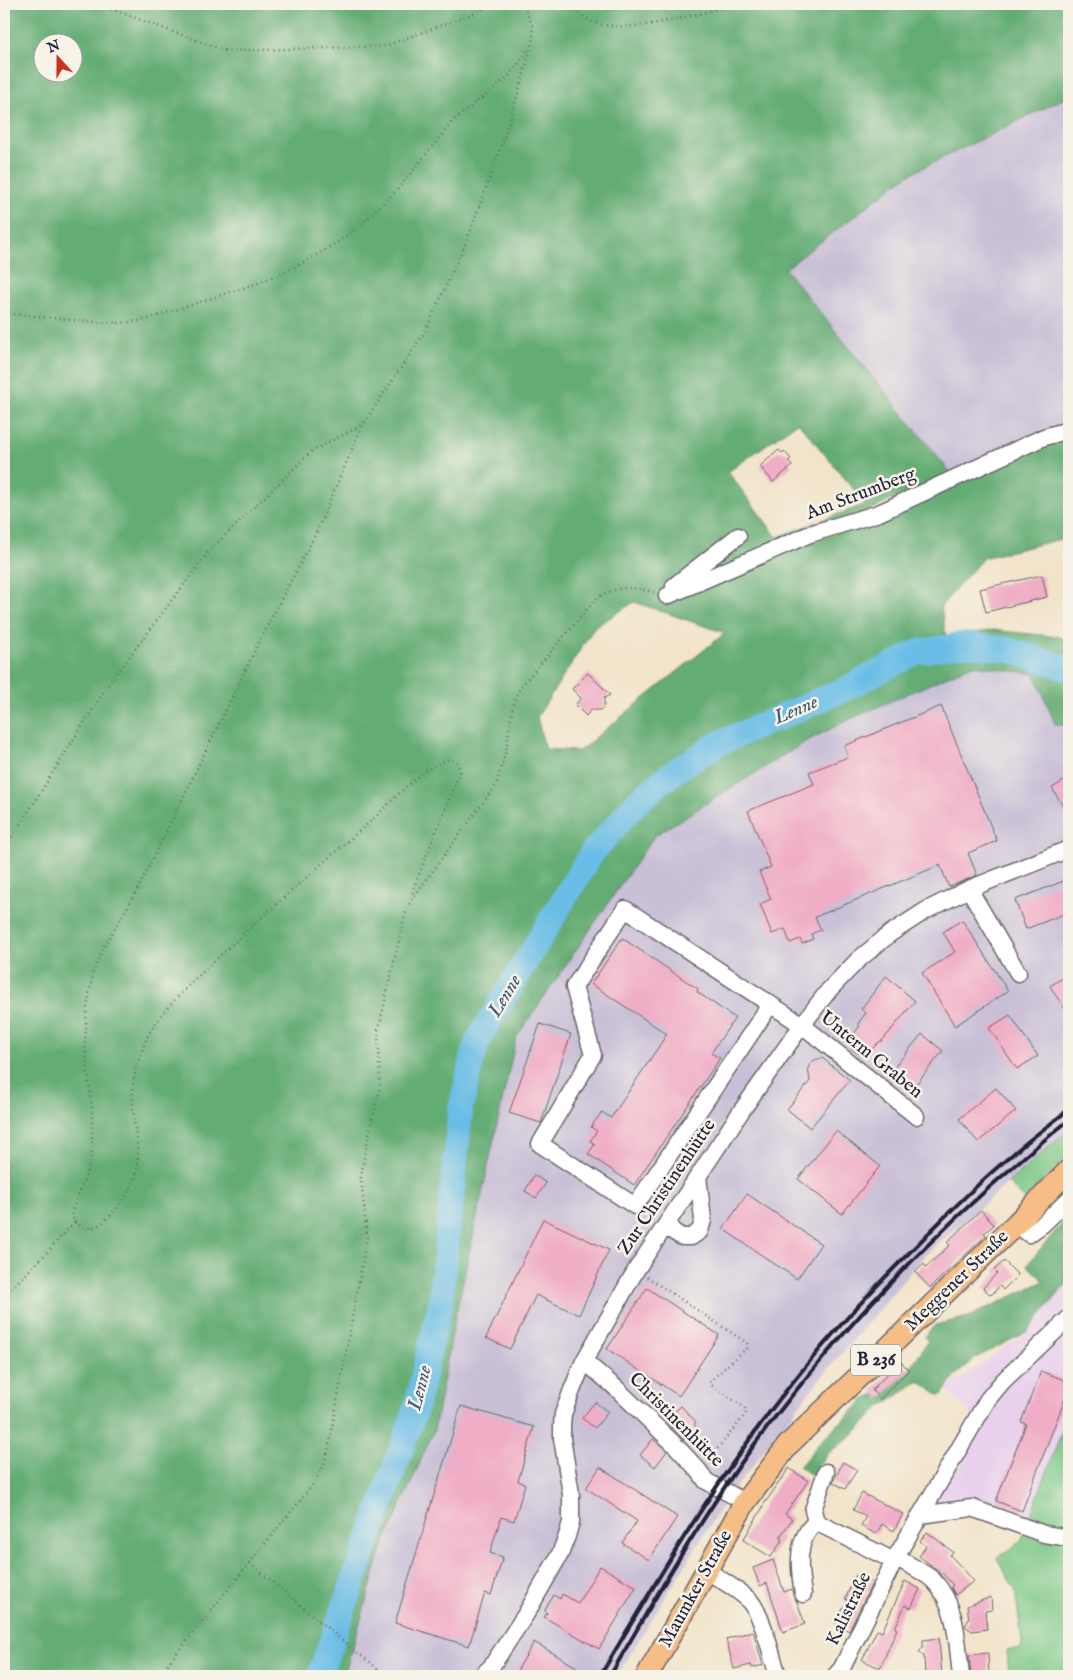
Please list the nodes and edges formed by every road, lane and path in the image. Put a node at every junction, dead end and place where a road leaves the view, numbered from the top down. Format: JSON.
{"nodes":[{"id":1,"x":98,"y":4,"type":"edge"},
{"id":2,"x":491,"y":4,"type":"edge"},
{"id":3,"x":522,"y":4,"type":"edge"},
{"id":4,"x":567,"y":4,"type":"edge"},
{"id":5,"x":736,"y":4,"type":"edge"},
{"id":6,"x":530,"y":47,"type":"junction"},
{"id":7,"x":4,"y":313,"type":"edge"},
{"id":8,"x":363,"y":424,"type":"junction"},
{"id":9,"x":1069,"y":430,"type":"edge"},
{"id":10,"x":738,"y":536,"type":"dead end"},
{"id":11,"x":667,"y":596,"type":"junction"},
{"id":12,"x":1069,"y":849,"type":"edge"},
{"id":13,"x":4,"y":850,"type":"edge"},
{"id":14,"x":969,"y":889,"type":"junction"},
{"id":15,"x":412,"y":898,"type":"junction"},
{"id":16,"x":1018,"y":973,"type":"dead end"},
{"id":17,"x":770,"y":1005,"type":"junction"},
{"id":18,"x":802,"y":1025,"type":"junction"},
{"id":19,"x":916,"y":1116,"type":"dead end"},
{"id":20,"x":1069,"y":1170,"type":"edge"},
{"id":21,"x":698,"y":1176,"type":"junction"},
{"id":22,"x":1069,"y":1198,"type":"edge"},
{"id":23,"x":668,"y":1221,"type":"junction"},
{"id":24,"x":75,"y":1222,"type":"junction"},
{"id":25,"x":1016,"y":1224,"type":"junction"},
{"id":26,"x":636,"y":1270,"type":"junction"},
{"id":27,"x":4,"y":1295,"type":"edge"},
{"id":28,"x":1069,"y":1318,"type":"edge"},
{"id":29,"x":584,"y":1361,"type":"junction"},
{"id":30,"x":700,"y":1471,"type":"junction"},
{"id":31,"x":826,"y":1472,"type":"dead end"},
{"id":32,"x":744,"y":1502,"type":"junction"},
{"id":33,"x":920,"y":1515,"type":"junction"},
{"id":34,"x":816,"y":1522,"type":"junction"},
{"id":35,"x":1069,"y":1538,"type":"edge"},
{"id":36,"x":895,"y":1559,"type":"junction"},
{"id":37,"x":250,"y":1563,"type":"junction"},
{"id":38,"x":706,"y":1570,"type":"junction"},
{"id":39,"x":804,"y":1594,"type":"dead end"},
{"id":40,"x":158,"y":1676,"type":"edge"},
{"id":41,"x":384,"y":1676,"type":"edge"},
{"id":42,"x":481,"y":1676,"type":"edge"},
{"id":43,"x":647,"y":1676,"type":"edge"},
{"id":44,"x":778,"y":1676,"type":"edge"},
{"id":45,"x":836,"y":1676,"type":"edge"},
{"id":46,"x":961,"y":1676,"type":"edge"}],
"edges":[{"from":1,"to":2,"type":"path"},
{"from":3,"to":6,"type":"path"},
{"from":4,"to":5,"type":"path"},
{"from":6,"to":7,"type":"path"},
{"from":6,"to":8,"type":"path"},
{"from":8,"to":13,"type":"path"},
{"from":8,"to":24,"type":"path"},
{"from":9,"to":11,"type":"street","name":"Am Strumberg"},
{"from":10,"to":11,"type":"street"},
{"from":11,"to":15,"type":"path"},
{"from":12,"to":14,"type":"street","name":"Zur Christinenhütte"},
{"from":14,"to":16,"type":"street"},
{"from":14,"to":18,"type":"street","name":"Zur Christinenhütte"},
{"from":15,"to":24,"type":"path"},
{"from":15,"to":37,"type":"path"},
{"from":17,"to":17,"type":"street","name":"Unterm Graben"},
{"from":17,"to":18,"type":"street","name":"Unterm Graben"},
{"from":18,"to":19,"type":"street","name":"Unterm Graben"},
{"from":18,"to":21,"type":"street","name":"Zur Christinenhütte"},
{"from":20,"to":25,"type":"main road","name":"Meggener Straße","number":"B 236"},
{"from":21,"to":23,"type":"street","name":"Zur Christinenhütte"},
{"from":21,"to":23,"type":"street"},
{"from":22,"to":25,"type":"street"},
{"from":23,"to":26,"type":"street","name":"Zur Christinenhütte"},
{"from":24,"to":27,"type":"path"},
{"from":25,"to":32,"type":"main road","name":"Meggener Straße","number":"B 236"},
{"from":26,"to":29,"type":"street","name":"Zur Christinenhütte"},
{"from":26,"to":30,"type":"path"},
{"from":28,"to":33,"type":"street","name":"Kalistraße"},
{"from":29,"to":30,"type":"street","name":"Christinenhütte"},
{"from":29,"to":42,"type":"street","name":"Zur Christinenhütte"},
{"from":30,"to":32,"type":"street","name":"Christinenhütte"},
{"from":31,"to":34,"type":"street"},
{"from":32,"to":38,"type":"main road","name":"Maumker Straße","number":"B 236"},
{"from":33,"to":35,"type":"street"},
{"from":33,"to":36,"type":"street","name":"Kalistraße"},
{"from":34,"to":36,"type":"street"},
{"from":34,"to":39,"type":"street"},
{"from":36,"to":45,"type":"street","name":"Kalistraße"},
{"from":36,"to":46,"type":"street"},
{"from":37,"to":40,"type":"path"},
{"from":37,"to":41,"type":"path"},
{"from":38,"to":43,"type":"main road","name":"Maumker Straße","number":"B 236"},
{"from":38,"to":44,"type":"street"}]}
